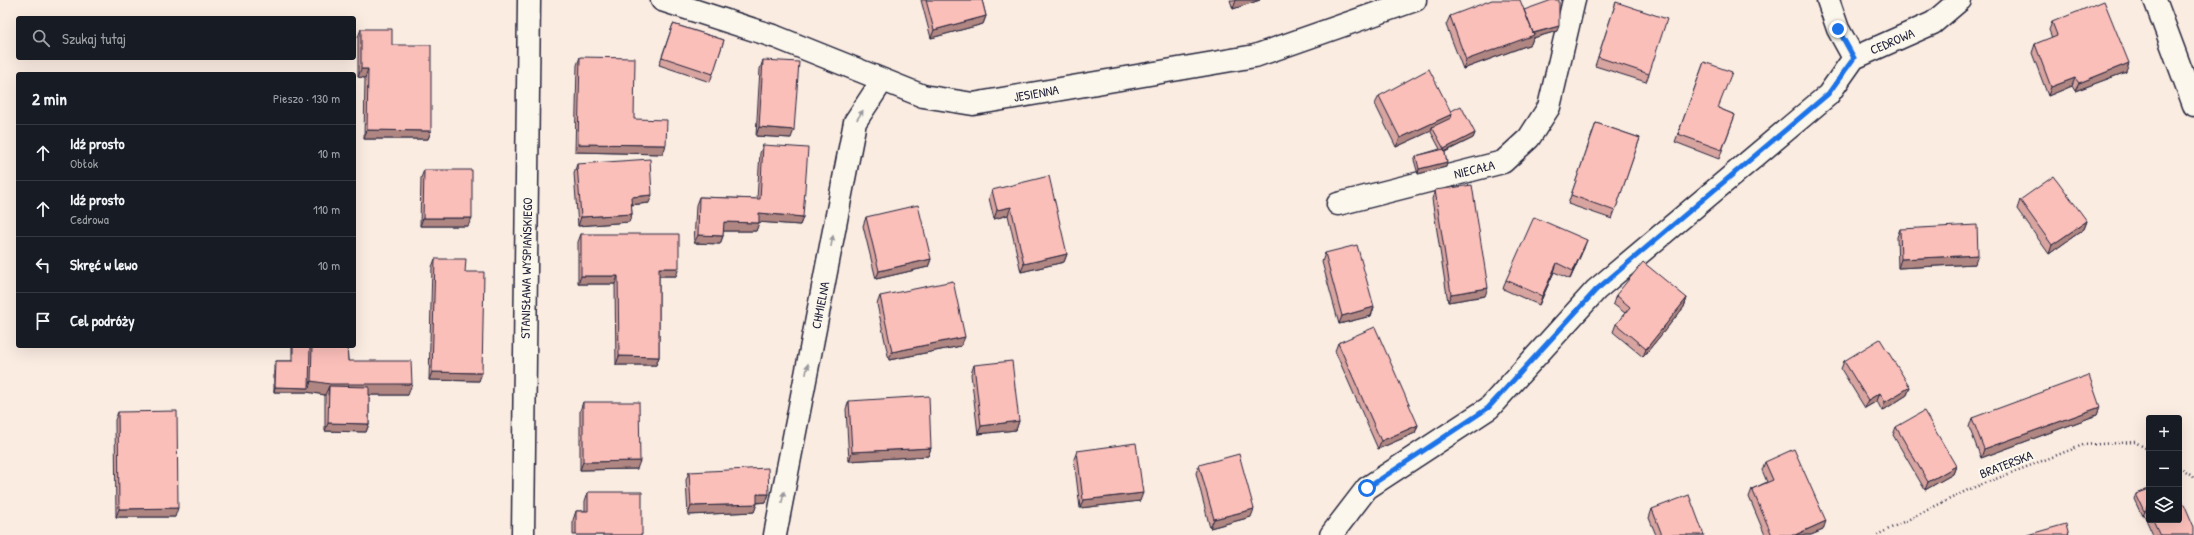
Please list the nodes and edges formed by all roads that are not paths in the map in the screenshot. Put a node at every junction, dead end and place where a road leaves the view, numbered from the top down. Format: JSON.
{"nodes":[{"id":1,"x":530,"y":0,"type":"edge"},
{"id":2,"x":662,"y":0,"type":"edge"},
{"id":3,"x":1415,"y":0,"type":"edge"},
{"id":4,"x":1574,"y":0,"type":"edge"},
{"id":5,"x":1828,"y":0,"type":"edge"},
{"id":6,"x":1960,"y":0,"type":"edge"},
{"id":7,"x":2155,"y":0,"type":"edge"},
{"id":8,"x":1854,"y":58,"type":"junction"},
{"id":9,"x":882,"y":81,"type":"junction"},
{"id":10,"x":2194,"y":105,"type":"edge"},
{"id":11,"x":1338,"y":204,"type":"dead end"},
{"id":12,"x":523,"y":535,"type":"edge"},
{"id":13,"x":775,"y":535,"type":"edge"},
{"id":14,"x":1331,"y":535,"type":"edge"}],
"edges":[{"from":1,"to":12,"type":"street","name":"STANISŁAWA WYSPIAŃSKIEGO"},
{"from":2,"to":9,"type":"street","name":"JESIENNA"},
{"from":3,"to":9,"type":"street","name":"JESIENNA"},
{"from":4,"to":11,"type":"street","name":"NIECAŁA"},
{"from":5,"to":8,"type":"street"},
{"from":6,"to":8,"type":"street","name":"CEDROWA"},
{"from":7,"to":10,"type":"street"},
{"from":8,"to":14,"type":"street","name":"CEDROWA"},
{"from":13,"to":9,"type":"street","name":"CHMIELNA","one_way":true}]}
